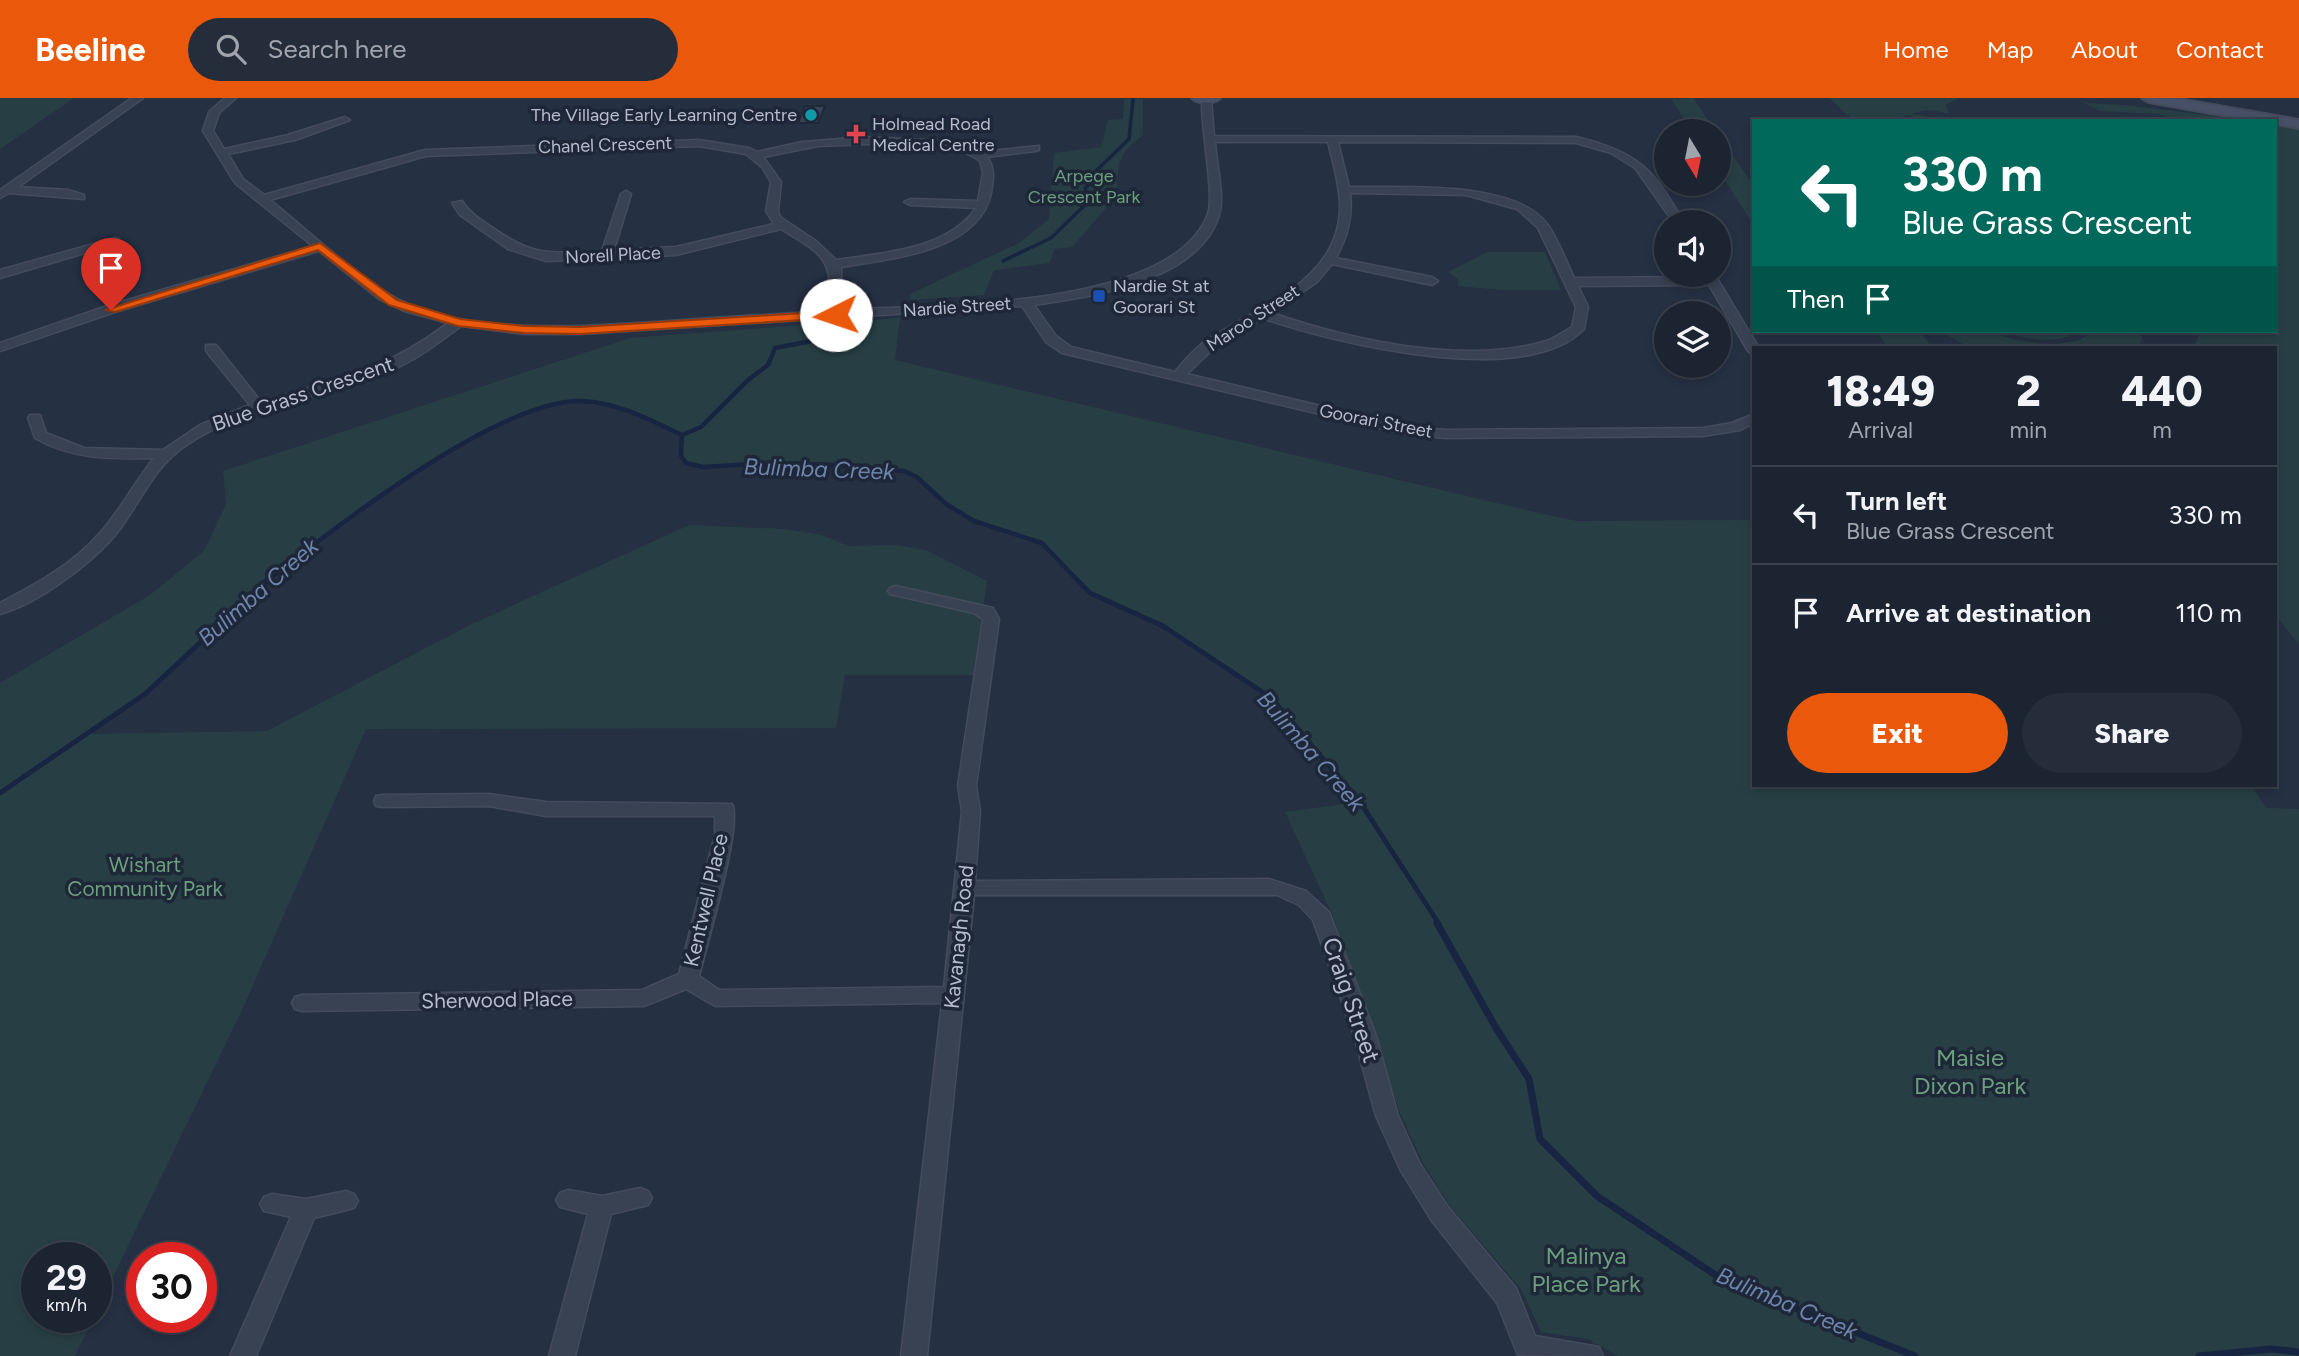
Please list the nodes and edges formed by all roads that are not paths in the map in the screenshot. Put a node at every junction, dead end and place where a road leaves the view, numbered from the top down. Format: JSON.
{"nodes":[{"id":1,"x":138,"y":98,"type":"edge"},
{"id":2,"x":231,"y":98,"type":"edge"},
{"id":3,"x":1206,"y":98,"type":"edge"},
{"id":4,"x":2149,"y":98,"type":"edge"},
{"id":5,"x":2270,"y":119,"type":"edge"},
{"id":6,"x":345,"y":120,"type":"dead end"},
{"id":7,"x":2277,"y":120,"type":"edge"},
{"id":8,"x":2299,"y":124,"type":"edge"},
{"id":9,"x":1208,"y":139,"type":"junction"},
{"id":10,"x":1332,"y":139,"type":"junction"},
{"id":11,"x":1035,"y":148,"type":"dead end"},
{"id":12,"x":220,"y":153,"type":"junction"},
{"id":13,"x":979,"y":155,"type":"junction"},
{"id":14,"x":756,"y":156,"type":"junction"},
{"id":15,"x":1344,"y":190,"type":"junction"},
{"id":16,"x":4,"y":193,"type":"edge"},
{"id":17,"x":626,"y":194,"type":"dead end"},
{"id":18,"x":80,"y":197,"type":"dead end"},
{"id":19,"x":262,"y":199,"type":"junction"},
{"id":20,"x":910,"y":202,"type":"dead end"},
{"id":21,"x":458,"y":203,"type":"dead end"},
{"id":22,"x":982,"y":205,"type":"junction"},
{"id":23,"x":1671,"y":210,"type":"edge"},
{"id":24,"x":782,"y":225,"type":"junction"},
{"id":25,"x":115,"y":241,"type":"dead end"},
{"id":26,"x":320,"y":247,"type":"junction"},
{"id":27,"x":606,"y":256,"type":"junction"},
{"id":28,"x":1329,"y":260,"type":"junction"},
{"id":29,"x":834,"y":264,"type":"junction"},
{"id":30,"x":0,"y":274,"type":"edge"},
{"id":31,"x":1654,"y":280,"type":"edge"},
{"id":32,"x":1432,"y":281,"type":"dead end"},
{"id":33,"x":1569,"y":282,"type":"junction"},
{"id":34,"x":1716,"y":287,"type":"edge"},
{"id":35,"x":1026,"y":302,"type":"junction"},
{"id":36,"x":1262,"y":314,"type":"junction"},
{"id":37,"x":836,"y":315,"type":"junction"},
{"id":38,"x":458,"y":322,"type":"junction"},
{"id":39,"x":0,"y":347,"type":"edge"},
{"id":40,"x":211,"y":348,"type":"dead end"},
{"id":41,"x":1752,"y":348,"type":"edge"},
{"id":42,"x":1177,"y":378,"type":"junction"},
{"id":43,"x":258,"y":408,"type":"junction"},
{"id":44,"x":36,"y":418,"type":"dead end"},
{"id":45,"x":1752,"y":419,"type":"edge"},
{"id":46,"x":163,"y":454,"type":"junction"},
{"id":47,"x":896,"y":590,"type":"dead end"},
{"id":48,"x":0,"y":609,"type":"edge"},
{"id":49,"x":383,"y":801,"type":"dead end"},
{"id":50,"x":965,"y":888,"type":"junction"},
{"id":51,"x":688,"y":979,"type":"junction"},
{"id":52,"x":953,"y":995,"type":"junction"},
{"id":53,"x":302,"y":1003,"type":"dead end"},
{"id":54,"x":640,"y":1198,"type":"dead end"},
{"id":55,"x":568,"y":1200,"type":"dead end"},
{"id":56,"x":346,"y":1201,"type":"dead end"},
{"id":57,"x":272,"y":1204,"type":"dead end"},
{"id":58,"x":602,"y":1206,"type":"junction"},
{"id":59,"x":306,"y":1209,"type":"junction"},
{"id":60,"x":1522,"y":1351,"type":"edge"},
{"id":61,"x":243,"y":1356,"type":"edge"},
{"id":62,"x":562,"y":1356,"type":"edge"},
{"id":63,"x":914,"y":1356,"type":"edge"},
{"id":64,"x":1590,"y":1356,"type":"edge"}],
"edges":[{"from":1,"to":16,"type":"street"},
{"from":2,"to":12,"type":"street","name":"Nardie Street"},
{"from":3,"to":9,"type":"street","name":"Nardie Street"},
{"from":4,"to":5,"type":"street"},
{"from":6,"to":12,"type":"street"},
{"from":7,"to":8,"type":"street"},
{"from":9,"to":10,"type":"street"},
{"from":9,"to":35,"type":"street","name":"Nardie Street"},
{"from":10,"to":15,"type":"street","name":"Maroo Street"},
{"from":10,"to":23,"type":"street"},
{"from":11,"to":13,"type":"street"},
{"from":12,"to":19,"type":"street","name":"Nardie Street"},
{"from":13,"to":14,"type":"street"},
{"from":13,"to":22,"type":"street"},
{"from":14,"to":19,"type":"street","name":"Chanel Crescent"},
{"from":14,"to":24,"type":"street"},
{"from":15,"to":28,"type":"street","name":"Maroo Street"},
{"from":15,"to":33,"type":"street"},
{"from":16,"to":18,"type":"street"},
{"from":17,"to":27,"type":"street"},
{"from":19,"to":26,"type":"street","name":"Nardie Street"},
{"from":20,"to":22,"type":"street"},
{"from":21,"to":27,"type":"street","name":"Norell Place"},
{"from":22,"to":29,"type":"street"},
{"from":24,"to":27,"type":"street","name":"Norell Place"},
{"from":24,"to":29,"type":"street"},
{"from":25,"to":30,"type":"street"},
{"from":26,"to":38,"type":"street","name":"Nardie Street"},
{"from":26,"to":39,"type":"street"},
{"from":28,"to":32,"type":"street"},
{"from":28,"to":36,"type":"street","name":"Maroo Street"},
{"from":29,"to":37,"type":"street"},
{"from":31,"to":33,"type":"street"},
{"from":33,"to":36,"type":"street"},
{"from":34,"to":41,"type":"street"},
{"from":35,"to":37,"type":"street","name":"Nardie Street"},
{"from":35,"to":42,"type":"street","name":"Goorari Street"},
{"from":36,"to":42,"type":"street","name":"Maroo Street"},
{"from":37,"to":38,"type":"street","name":"Nardie Street"},
{"from":38,"to":43,"type":"street","name":"Blue Grass Crescent"},
{"from":40,"to":43,"type":"street"},
{"from":42,"to":45,"type":"street","name":"Goorari Street"},
{"from":43,"to":46,"type":"street","name":"Blue Grass Crescent"},
{"from":44,"to":46,"type":"street"},
{"from":46,"to":48,"type":"street","name":"Blue Grass Crescent"},
{"from":47,"to":50,"type":"street","name":"Kavanagh Road"},
{"from":49,"to":51,"type":"street","name":"Kentwell Place"},
{"from":50,"to":52,"type":"street","name":"Kavanagh Road"},
{"from":50,"to":60,"type":"street","name":"Craig Street"},
{"from":51,"to":52,"type":"street","name":"Kentwell Place"},
{"from":51,"to":53,"type":"street","name":"Sherwood Place"},
{"from":52,"to":63,"type":"street","name":"Kavanagh Road"},
{"from":54,"to":58,"type":"street"},
{"from":55,"to":58,"type":"street"},
{"from":56,"to":59,"type":"street"},
{"from":57,"to":59,"type":"street"},
{"from":58,"to":62,"type":"street"},
{"from":59,"to":61,"type":"street"},
{"from":60,"to":64,"type":"street","name":"Craig Street"}]}
